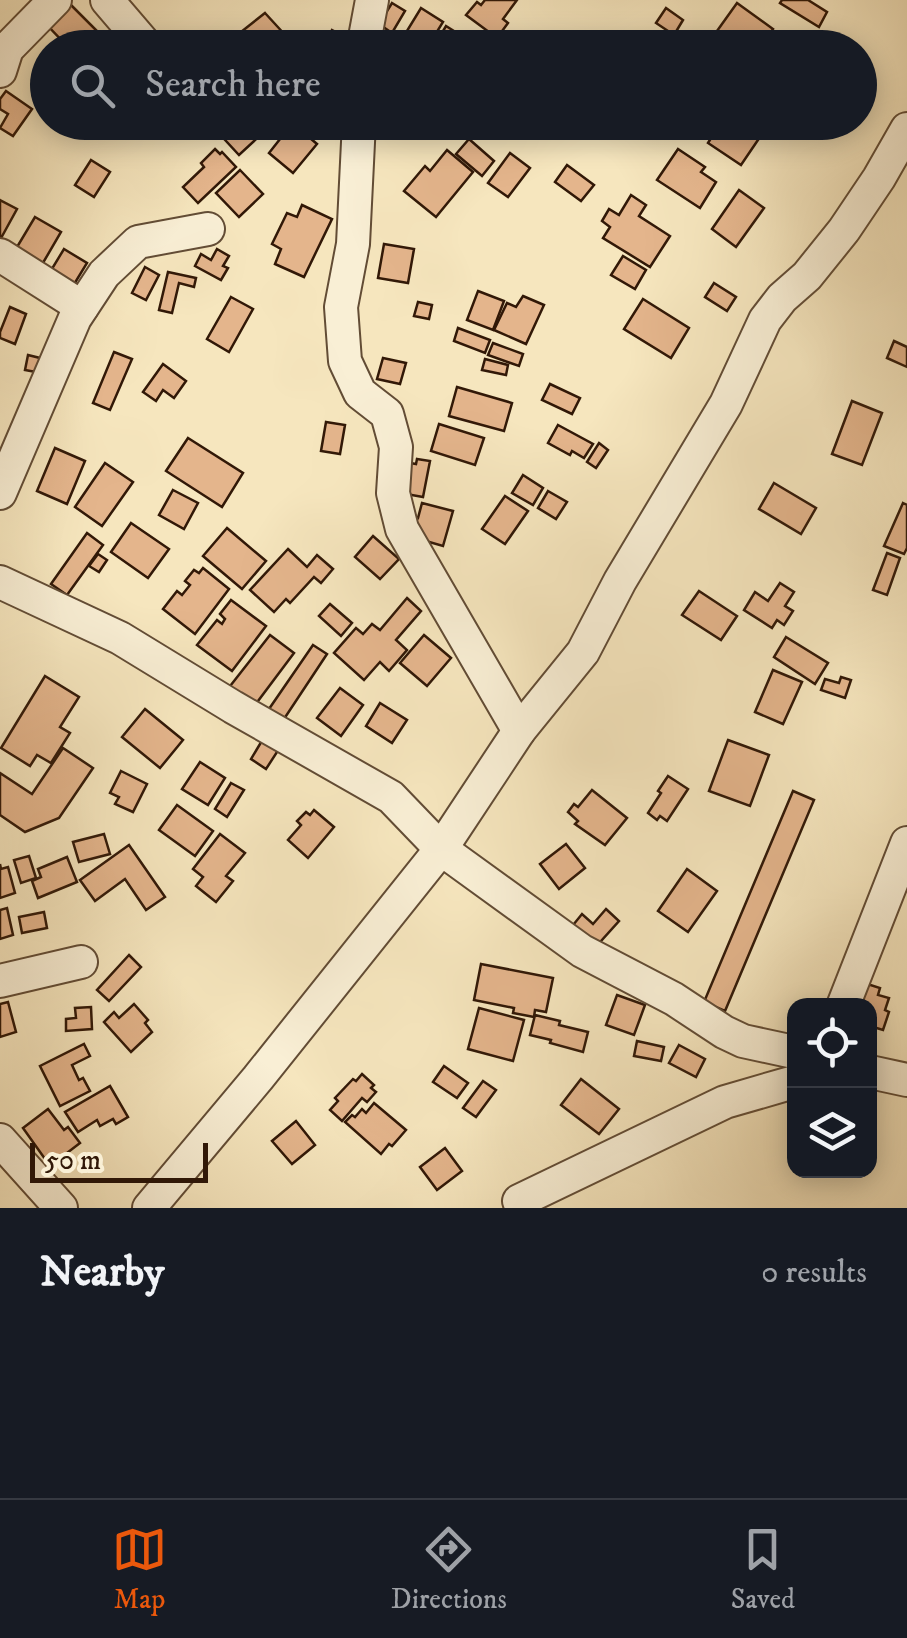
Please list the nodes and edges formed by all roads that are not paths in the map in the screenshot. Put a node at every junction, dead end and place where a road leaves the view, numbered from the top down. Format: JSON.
{"nodes":[{"id":1,"x":56,"y":0,"type":"edge"},
{"id":2,"x":106,"y":0,"type":"edge"},
{"id":3,"x":372,"y":0,"type":"edge"},
{"id":4,"x":132,"y":30,"type":"edge"},
{"id":5,"x":366,"y":30,"type":"edge"},
{"id":6,"x":0,"y":71,"type":"edge"},
{"id":7,"x":907,"y":129,"type":"edge"},
{"id":8,"x":358,"y":140,"type":"edge"},
{"id":9,"x":208,"y":230,"type":"dead end"},
{"id":10,"x":0,"y":255,"type":"edge"},
{"id":11,"x":82,"y":307,"type":"junction"},
{"id":12,"x":0,"y":494,"type":"edge"},
{"id":13,"x":0,"y":582,"type":"edge"},
{"id":14,"x":519,"y":731,"type":"junction"},
{"id":15,"x":907,"y":844,"type":"edge"},
{"id":16,"x":440,"y":849,"type":"junction"},
{"id":17,"x":82,"y":962,"type":"dead end"},
{"id":18,"x":0,"y":980,"type":"edge"},
{"id":19,"x":847,"y":998,"type":"edge"},
{"id":20,"x":787,"y":1051,"type":"edge"},
{"id":21,"x":877,"y":1074,"type":"edge"},
{"id":22,"x":907,"y":1080,"type":"edge"},
{"id":23,"x":787,"y":1084,"type":"edge"},
{"id":24,"x":0,"y":1140,"type":"edge"},
{"id":25,"x":516,"y":1206,"type":"edge"},
{"id":26,"x":61,"y":1208,"type":"edge"},
{"id":27,"x":149,"y":1208,"type":"edge"}],
"edges":[{"from":1,"to":6,"type":"street"},
{"from":2,"to":4,"type":"street"},
{"from":3,"to":5,"type":"street"},
{"from":7,"to":14,"type":"street"},
{"from":8,"to":14,"type":"street"},
{"from":9,"to":11,"type":"street"},
{"from":10,"to":11,"type":"street"},
{"from":11,"to":12,"type":"street"},
{"from":13,"to":16,"type":"street"},
{"from":14,"to":16,"type":"street"},
{"from":15,"to":19,"type":"street"},
{"from":16,"to":20,"type":"street"},
{"from":16,"to":27,"type":"street"},
{"from":17,"to":18,"type":"street"},
{"from":21,"to":22,"type":"street"},
{"from":23,"to":25,"type":"street"},
{"from":24,"to":26,"type":"street"}]}
